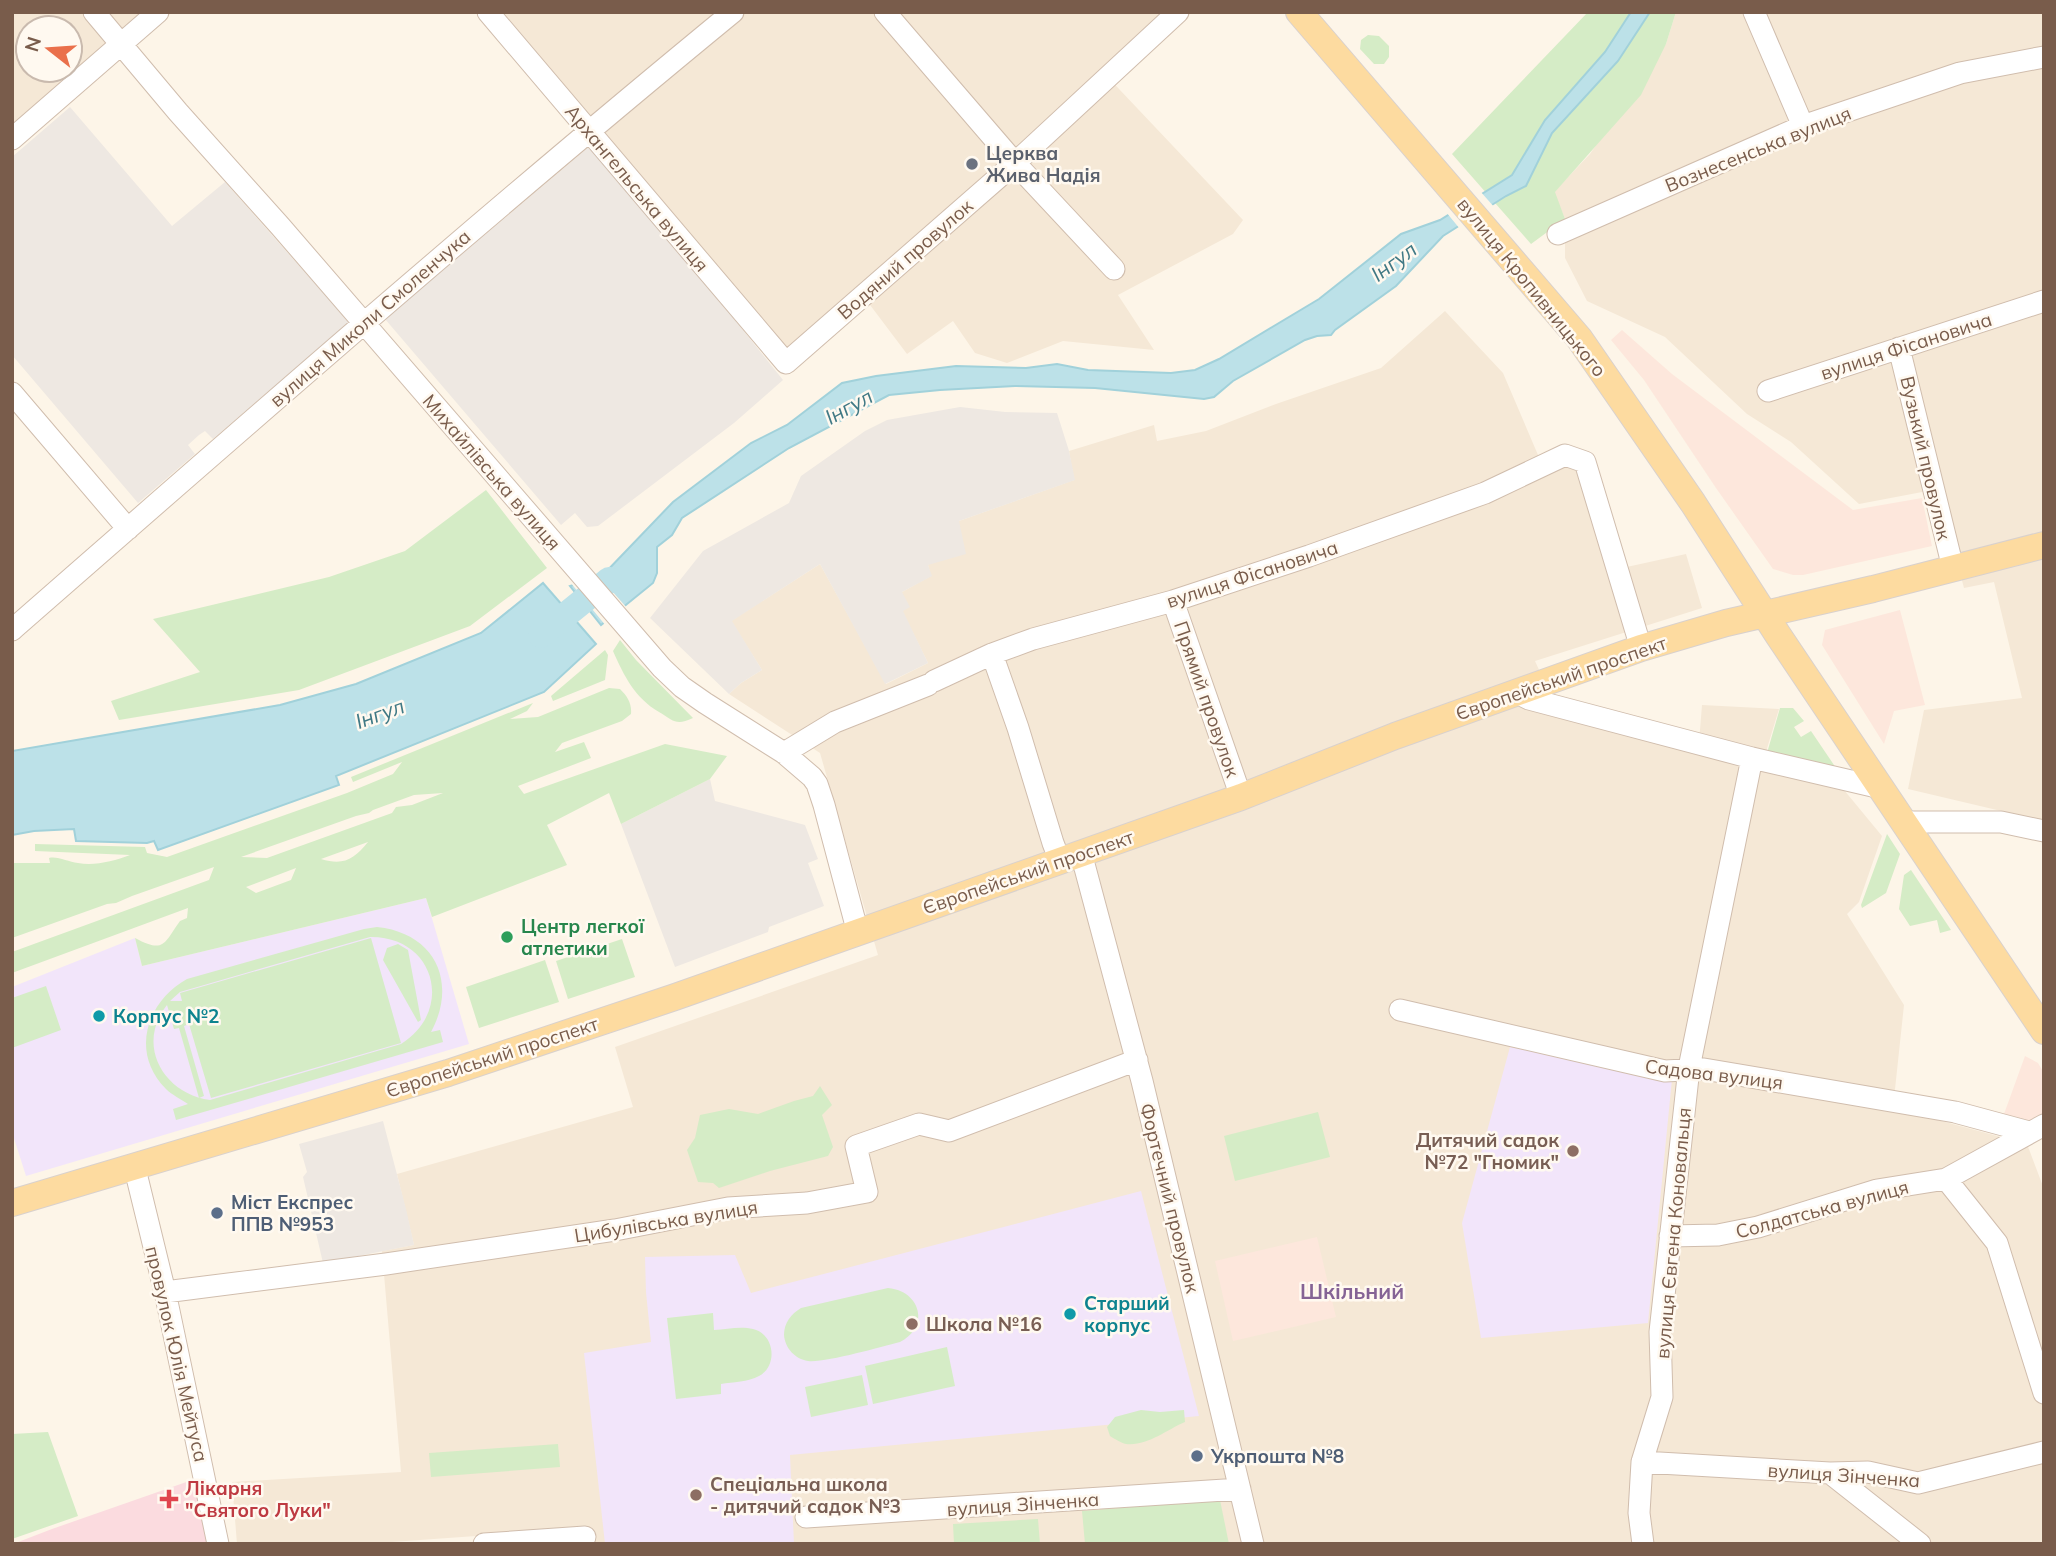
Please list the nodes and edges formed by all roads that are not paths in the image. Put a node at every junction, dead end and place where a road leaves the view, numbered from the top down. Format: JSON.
{"nodes":[{"id":1,"x":94,"y":12,"type":"edge"},
{"id":2,"x":158,"y":12,"type":"edge"},
{"id":3,"x":488,"y":12,"type":"edge"},
{"id":4,"x":733,"y":12,"type":"edge"},
{"id":5,"x":885,"y":12,"type":"edge"},
{"id":6,"x":1178,"y":12,"type":"edge"},
{"id":7,"x":1299,"y":12,"type":"edge"},
{"id":8,"x":1754,"y":12,"type":"edge"},
{"id":9,"x":120,"y":44,"type":"junction"},
{"id":10,"x":2044,"y":57,"type":"edge"},
{"id":11,"x":1803,"y":126,"type":"junction"},
{"id":12,"x":589,"y":131,"type":"junction"},
{"id":13,"x":12,"y":139,"type":"edge"},
{"id":14,"x":1015,"y":163,"type":"junction"},
{"id":15,"x":1558,"y":234,"type":"dead end"},
{"id":16,"x":1114,"y":269,"type":"dead end"},
{"id":17,"x":2044,"y":301,"type":"edge"},
{"id":18,"x":364,"y":323,"type":"junction"},
{"id":19,"x":1899,"y":348,"type":"junction"},
{"id":20,"x":786,"y":363,"type":"joint"},
{"id":21,"x":1768,"y":391,"type":"dead end"},
{"id":22,"x":12,"y":393,"type":"edge"},
{"id":23,"x":128,"y":529,"type":"junction"},
{"id":24,"x":2044,"y":545,"type":"edge"},
{"id":25,"x":1953,"y":568,"type":"junction"},
{"id":26,"x":1173,"y":601,"type":"junction"},
{"id":27,"x":1765,"y":614,"type":"junction"},
{"id":28,"x":12,"y":629,"type":"edge"},
{"id":29,"x":1641,"y":648,"type":"junction"},
{"id":30,"x":992,"y":654,"type":"junction"},
{"id":31,"x":1515,"y":692,"type":"junction"},
{"id":32,"x":784,"y":753,"type":"junction"},
{"id":33,"x":1752,"y":758,"type":"junction"},
{"id":34,"x":1881,"y":788,"type":"junction"},
{"id":35,"x":1241,"y":797,"type":"junction"},
{"id":36,"x":1904,"y":822,"type":"junction"},
{"id":37,"x":2044,"y":831,"type":"edge"},
{"id":38,"x":1071,"y":857,"type":"junction"},
{"id":39,"x":858,"y":933,"type":"junction"},
{"id":40,"x":1400,"y":1010,"type":"dead end"},
{"id":41,"x":2044,"y":1031,"type":"edge"},
{"id":42,"x":1137,"y":1060,"type":"junction"},
{"id":43,"x":1689,"y":1068,"type":"junction"},
{"id":44,"x":2036,"y":1128,"type":"edge"},
{"id":45,"x":134,"y":1165,"type":"junction"},
{"id":46,"x":1946,"y":1179,"type":"junction"},
{"id":47,"x":12,"y":1203,"type":"edge"},
{"id":48,"x":1670,"y":1236,"type":"junction"},
{"id":49,"x":165,"y":1293,"type":"junction"},
{"id":50,"x":2044,"y":1393,"type":"edge"},
{"id":51,"x":2044,"y":1452,"type":"edge"},
{"id":52,"x":1642,"y":1461,"type":"junction"},
{"id":53,"x":1830,"y":1473,"type":"junction"},
{"id":54,"x":1240,"y":1489,"type":"junction"},
{"id":55,"x":806,"y":1517,"type":"dead end"},
{"id":56,"x":585,"y":1537,"type":"dead end"},
{"id":57,"x":218,"y":1544,"type":"edge"},
{"id":58,"x":484,"y":1544,"type":"edge"},
{"id":59,"x":1253,"y":1544,"type":"edge"},
{"id":60,"x":1643,"y":1544,"type":"edge"},
{"id":61,"x":1920,"y":1544,"type":"edge"}],
"edges":[{"from":1,"to":9,"type":"street","name":"Михайлівська вулиця"},
{"from":2,"to":9,"type":"street"},
{"from":3,"to":12,"type":"street","name":"Архангельська вулиця"},
{"from":4,"to":12,"type":"street","name":"вулиця Миколи Смоленчука"},
{"from":5,"to":14,"type":"street"},
{"from":6,"to":14,"type":"street","name":"Водяний провулок"},
{"from":7,"to":27,"type":"main road","name":"вулиця Кропивницького"},
{"from":8,"to":11,"type":"street"},
{"from":9,"to":13,"type":"street"},
{"from":9,"to":18,"type":"street","name":"Михайлівська вулиця"},
{"from":10,"to":11,"type":"street","name":"Вознесенська вулиця"},
{"from":11,"to":15,"type":"street","name":"Вознесенська вулиця"},
{"from":12,"to":18,"type":"street","name":"вулиця Миколи Смоленчука"},
{"from":12,"to":20,"type":"street","name":"Архангельська вулиця"},
{"from":14,"to":16,"type":"street"},
{"from":14,"to":20,"type":"street","name":"Водяний провулок"},
{"from":17,"to":19,"type":"street","name":"вулиця Фісановича"},
{"from":18,"to":23,"type":"street","name":"вулиця Миколи Смоленчука"},
{"from":18,"to":32,"type":"street","name":"Михайлівська вулиця"},
{"from":19,"to":21,"type":"street","name":"вулиця Фісановича"},
{"from":19,"to":25,"type":"street","name":"Вузький провулок"},
{"from":22,"to":23,"type":"street"},
{"from":23,"to":28,"type":"street","name":"вулиця Миколи Смоленчука"},
{"from":24,"to":25,"type":"main road","name":"Європейський проспект"},
{"from":25,"to":27,"type":"main road","name":"Європейський проспект"},
{"from":26,"to":29,"type":"street","name":"вулиця Фісановича"},
{"from":26,"to":30,"type":"street","name":"вулиця Фісановича"},
{"from":26,"to":35,"type":"street","name":"Прямий провулок"},
{"from":27,"to":29,"type":"main road","name":"Європейський проспект"},
{"from":27,"to":34,"type":"main road"},
{"from":29,"to":31,"type":"main road","name":"Європейський проспект"},
{"from":30,"to":32,"type":"street","name":"вулиця Фісановича"},
{"from":30,"to":38,"type":"street","name":"Фортечний провулок"},
{"from":31,"to":33,"type":"street"},
{"from":31,"to":35,"type":"main road","name":"Європейський проспект"},
{"from":32,"to":39,"type":"street","name":"Михайлівська вулиця"},
{"from":33,"to":34,"type":"street"},
{"from":33,"to":43,"type":"street","name":"вулиця Євгена Коновальця"},
{"from":34,"to":36,"type":"main road"},
{"from":35,"to":38,"type":"main road","name":"Європейський проспект"},
{"from":36,"to":37,"type":"street"},
{"from":36,"to":41,"type":"main road"},
{"from":38,"to":39,"type":"main road","name":"Європейський проспект"},
{"from":38,"to":42,"type":"street","name":"Фортечний провулок"},
{"from":39,"to":45,"type":"main road","name":"Європейський проспект"},
{"from":40,"to":43,"type":"street","name":"Садова вулиця"},
{"from":42,"to":49,"type":"street","name":"Цибулівська вулиця"},
{"from":42,"to":54,"type":"street","name":"Фортечний провулок"},
{"from":43,"to":44,"type":"street","name":"Садова вулиця"},
{"from":43,"to":48,"type":"street","name":"вулиця Євгена Коновальця"},
{"from":44,"to":46,"type":"street","name":"Солдатська вулиця"},
{"from":45,"to":47,"type":"main road","name":"Європейський проспект"},
{"from":45,"to":49,"type":"street","name":"провулок Юлія Мейтуса"},
{"from":46,"to":48,"type":"street","name":"Солдатська вулиця"},
{"from":46,"to":50,"type":"street"},
{"from":48,"to":52,"type":"street","name":"вулиця Євгена Коновальця"},
{"from":49,"to":57,"type":"street","name":"провулок Юлія Мейтуса"},
{"from":51,"to":53,"type":"street","name":"вулиця Зінченка"},
{"from":52,"to":53,"type":"street","name":"вулиця Зінченка"},
{"from":52,"to":60,"type":"street","name":"вулиця Євгена Коновальця"},
{"from":53,"to":61,"type":"street"},
{"from":54,"to":55,"type":"street","name":"вулиця Зінченка"},
{"from":54,"to":59,"type":"street","name":"Фортечний провулок"},
{"from":56,"to":58,"type":"street"}]}
